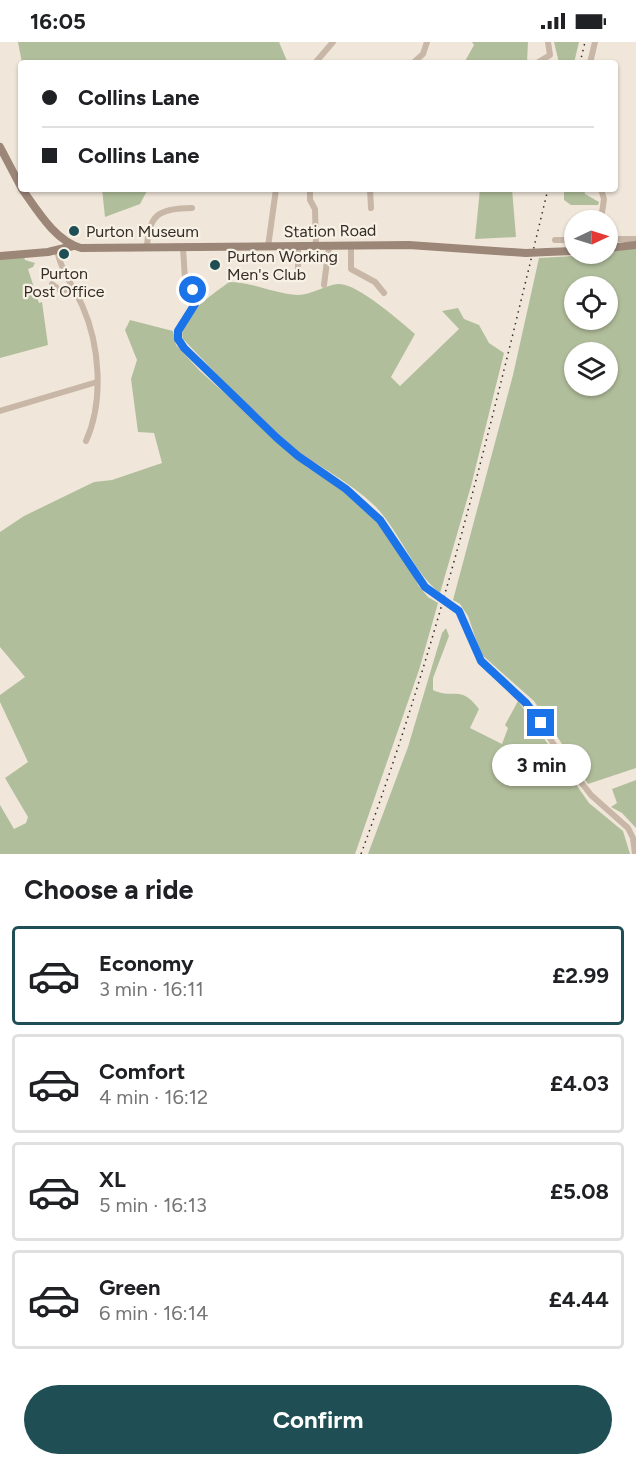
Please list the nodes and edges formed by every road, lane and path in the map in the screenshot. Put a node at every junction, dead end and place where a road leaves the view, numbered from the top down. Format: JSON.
{"nodes":[{"id":1,"x":427,"y":42,"type":"edge"},
{"id":2,"x":548,"y":42,"type":"edge"},
{"id":3,"x":595,"y":42,"type":"edge"},
{"id":4,"x":331,"y":43,"type":"edge"},
{"id":5,"x":317,"y":60,"type":"edge"},
{"id":6,"x":416,"y":60,"type":"edge"},
{"id":7,"x":543,"y":60,"type":"edge"},
{"id":8,"x":591,"y":60,"type":"edge"},
{"id":9,"x":0,"y":148,"type":"edge"},
{"id":10,"x":18,"y":181,"type":"edge"},
{"id":11,"x":25,"y":192,"type":"edge"},
{"id":12,"x":276,"y":192,"type":"edge"},
{"id":13,"x":310,"y":192,"type":"edge"},
{"id":14,"x":370,"y":192,"type":"edge"},
{"id":15,"x":602,"y":192,"type":"edge"},
{"id":16,"x":192,"y":208,"type":"dead end"},
{"id":17,"x":371,"y":208,"type":"dead end"},
{"id":18,"x":602,"y":210,"type":"edge"},
{"id":19,"x":55,"y":231,"type":"junction"},
{"id":20,"x":618,"y":239,"type":"edge"},
{"id":21,"x":636,"y":239,"type":"edge"},
{"id":22,"x":555,"y":240,"type":"dead end"},
{"id":23,"x":564,"y":240,"type":"edge"},
{"id":24,"x":351,"y":245,"type":"junction"},
{"id":25,"x":636,"y":245,"type":"edge"},
{"id":26,"x":73,"y":246,"type":"junction"},
{"id":27,"x":268,"y":246,"type":"junction"},
{"id":28,"x":298,"y":246,"type":"junction"},
{"id":29,"x":316,"y":246,"type":"junction"},
{"id":30,"x":329,"y":246,"type":"junction"},
{"id":31,"x":618,"y":247,"type":"edge"},
{"id":32,"x":183,"y":248,"type":"junction"},
{"id":33,"x":147,"y":249,"type":"junction"},
{"id":34,"x":57,"y":250,"type":"junction"},
{"id":35,"x":564,"y":251,"type":"edge"},
{"id":36,"x":0,"y":255,"type":"edge"},
{"id":37,"x":298,"y":271,"type":"dead end"},
{"id":38,"x":52,"y":284,"type":"dead end"},
{"id":39,"x":324,"y":285,"type":"dead end"},
{"id":40,"x":72,"y":288,"type":"junction"},
{"id":41,"x":384,"y":293,"type":"dead end"},
{"id":42,"x":97,"y":382,"type":"junction"},
{"id":43,"x":0,"y":411,"type":"edge"},
{"id":44,"x":86,"y":441,"type":"dead end"},
{"id":45,"x":634,"y":854,"type":"edge"}],
"edges":[{"from":1,"to":6,"type":"street"},
{"from":2,"to":7,"type":"street"},
{"from":3,"to":8,"type":"street"},
{"from":4,"to":5,"type":"street"},
{"from":9,"to":10,"type":"street"},
{"from":11,"to":19,"type":"street"},
{"from":12,"to":27,"type":"street"},
{"from":13,"to":29,"type":"street"},
{"from":14,"to":17,"type":"street"},
{"from":15,"to":18,"type":"street"},
{"from":16,"to":33,"type":"street"},
{"from":19,"to":26,"type":"street"},
{"from":19,"to":34,"type":"street"},
{"from":20,"to":21,"type":"street"},
{"from":22,"to":23,"type":"street"},
{"from":24,"to":30,"type":"street","name":"Station Road"},
{"from":24,"to":35,"type":"street","name":"Station Road","bridge":true},
{"from":24,"to":41,"type":"street"},
{"from":25,"to":31,"type":"street"},
{"from":26,"to":33,"type":"street","name":"Station Road"},
{"from":26,"to":34,"type":"street"},
{"from":27,"to":28,"type":"street","name":"Station Road"},
{"from":27,"to":32,"type":"street","name":"Station Road"},
{"from":28,"to":29,"type":"street","name":"Station Road"},
{"from":28,"to":37,"type":"street"},
{"from":29,"to":30,"type":"street","name":"Station Road"},
{"from":30,"to":39,"type":"street"},
{"from":32,"to":33,"type":"street","name":"Station Road"},
{"from":32,"to":45,"type":"street"},
{"from":34,"to":36,"type":"street"},
{"from":34,"to":40,"type":"street"},
{"from":38,"to":40,"type":"street"},
{"from":40,"to":42,"type":"street"},
{"from":42,"to":43,"type":"street"},
{"from":42,"to":44,"type":"street"}]}
